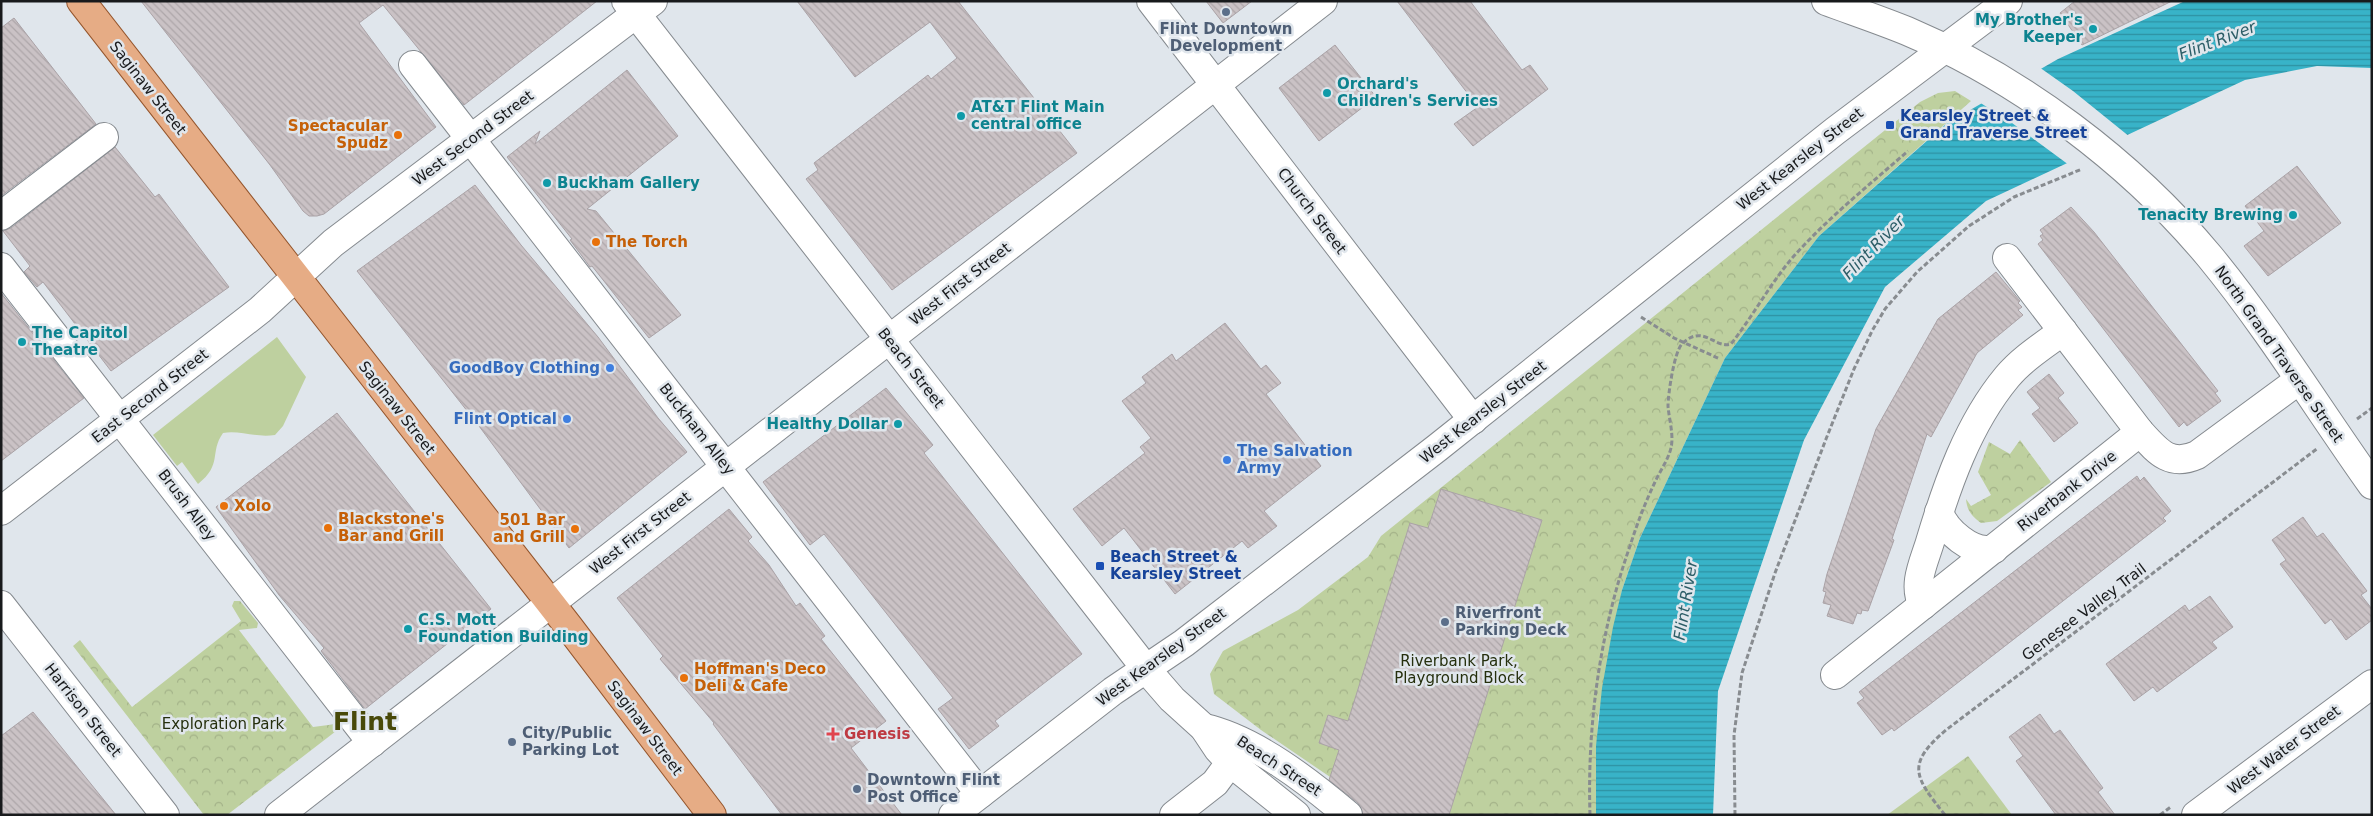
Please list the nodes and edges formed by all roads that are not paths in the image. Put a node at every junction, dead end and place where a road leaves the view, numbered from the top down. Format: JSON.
{"nodes":[{"id":1,"x":81,"y":1,"type":"edge"},
{"id":2,"x":1151,"y":1,"type":"edge"},
{"id":3,"x":1323,"y":1,"type":"edge"},
{"id":4,"x":1826,"y":1,"type":"edge"},
{"id":5,"x":2008,"y":1,"type":"edge"},
{"id":6,"x":638,"y":6,"type":"edge"},
{"id":7,"x":1944,"y":49,"type":"junction"},
{"id":8,"x":412,"y":65,"type":"dead end"},
{"id":9,"x":1214,"y":84,"type":"junction"},
{"id":10,"x":104,"y":137,"type":"dead end"},
{"id":11,"x":472,"y":140,"type":"junction"},
{"id":12,"x":1,"y":216,"type":"edge"},
{"id":13,"x":2007,"y":258,"type":"dead end"},
{"id":14,"x":1,"y":267,"type":"edge"},
{"id":15,"x":295,"y":278,"type":"junction"},
{"id":16,"x":2063,"y":331,"type":"junction"},
{"id":17,"x":889,"y":339,"type":"junction"},
{"id":18,"x":2300,"y":380,"type":"junction"},
{"id":19,"x":121,"y":418,"type":"junction"},
{"id":20,"x":1473,"y":420,"type":"junction"},
{"id":21,"x":2140,"y":432,"type":"junction"},
{"id":22,"x":726,"y":466,"type":"junction"},
{"id":23,"x":2372,"y":485,"type":"edge"},
{"id":24,"x":1,"y":511,"type":"edge"},
{"id":25,"x":1939,"y":512,"type":"junction"},
{"id":26,"x":1994,"y":549,"type":"junction"},
{"id":27,"x":550,"y":604,"type":"junction"},
{"id":28,"x":1,"y":605,"type":"edge"},
{"id":29,"x":1923,"y":605,"type":"junction"},
{"id":30,"x":1146,"y":669,"type":"junction"},
{"id":31,"x":1836,"y":675,"type":"dead end"},
{"id":32,"x":2372,"y":684,"type":"edge"},
{"id":33,"x":372,"y":743,"type":"junction"},
{"id":34,"x":1238,"y":753,"type":"junction"},
{"id":35,"x":980,"y":794,"type":"junction"},
{"id":36,"x":165,"y":815,"type":"edge"},
{"id":37,"x":279,"y":815,"type":"edge"},
{"id":38,"x":712,"y":815,"type":"edge"},
{"id":39,"x":953,"y":815,"type":"edge"},
{"id":40,"x":1174,"y":815,"type":"edge"},
{"id":41,"x":1296,"y":815,"type":"edge"},
{"id":42,"x":1348,"y":815,"type":"edge"},
{"id":43,"x":2196,"y":815,"type":"edge"}],
"edges":[{"from":1,"to":15,"type":"main road","name":"Saginaw Street"},
{"from":2,"to":9,"type":"street","name":"Church Street"},
{"from":3,"to":9,"type":"street","name":"West First Street"},
{"from":4,"to":7,"type":"street","name":"North Grand Traverse Street"},
{"from":5,"to":7,"type":"street","name":"West Kearsley Street"},
{"from":6,"to":11,"type":"street","name":"West Second Street"},
{"from":6,"to":17,"type":"street","name":"Beach Street"},
{"from":7,"to":18,"type":"street","name":"North Grand Traverse Street"},
{"from":7,"to":20,"type":"street","name":"West Kearsley Street"},
{"from":8,"to":11,"type":"street","name":"Buckham Alley"},
{"from":9,"to":17,"type":"street","name":"West First Street"},
{"from":9,"to":20,"type":"street","name":"Church Street"},
{"from":10,"to":12,"type":"street"},
{"from":11,"to":15,"type":"street","name":"West Second Street"},
{"from":11,"to":22,"type":"street","name":"Buckham Alley"},
{"from":13,"to":16,"type":"street"},
{"from":14,"to":19,"type":"street","name":"Brush Alley"},
{"from":15,"to":19,"type":"street","name":"East Second Street"},
{"from":15,"to":27,"type":"main road","name":"Saginaw Street"},
{"from":16,"to":21,"type":"street"},
{"from":16,"to":25,"type":"street"},
{"from":17,"to":22,"type":"street","name":"West First Street"},
{"from":17,"to":30,"type":"street","name":"Beach Street"},
{"from":18,"to":21,"type":"street"},
{"from":18,"to":23,"type":"street","name":"North Grand Traverse Street"},
{"from":19,"to":24,"type":"street","name":"East Second Street"},
{"from":19,"to":33,"type":"street","name":"Brush Alley"},
{"from":20,"to":30,"type":"street","name":"West Kearsley Street"},
{"from":21,"to":26,"type":"street","name":"Riverbank Drive"},
{"from":22,"to":27,"type":"street","name":"West First Street"},
{"from":22,"to":35,"type":"street","name":"Buckham Alley"},
{"from":25,"to":26,"type":"street"},
{"from":25,"to":29,"type":"street"},
{"from":26,"to":29,"type":"street","name":"Riverbank Drive"},
{"from":27,"to":33,"type":"street","name":"West First Street"},
{"from":27,"to":38,"type":"main road","name":"Saginaw Street"},
{"from":28,"to":36,"type":"street","name":"Harrison Street"},
{"from":29,"to":31,"type":"street","name":"Riverbank Drive"},
{"from":30,"to":34,"type":"street","name":"Beach Street"},
{"from":30,"to":35,"type":"street","name":"West Kearsley Street"},
{"from":32,"to":43,"type":"street","name":"West Water Street"},
{"from":33,"to":37,"type":"street","name":"West First Street"},
{"from":34,"to":40,"type":"street"},
{"from":34,"to":41,"type":"street","name":"Beach Street"},
{"from":34,"to":42,"type":"street","name":"Beach Street"},
{"from":35,"to":39,"type":"street","name":"West Kearsley Street"}]}
